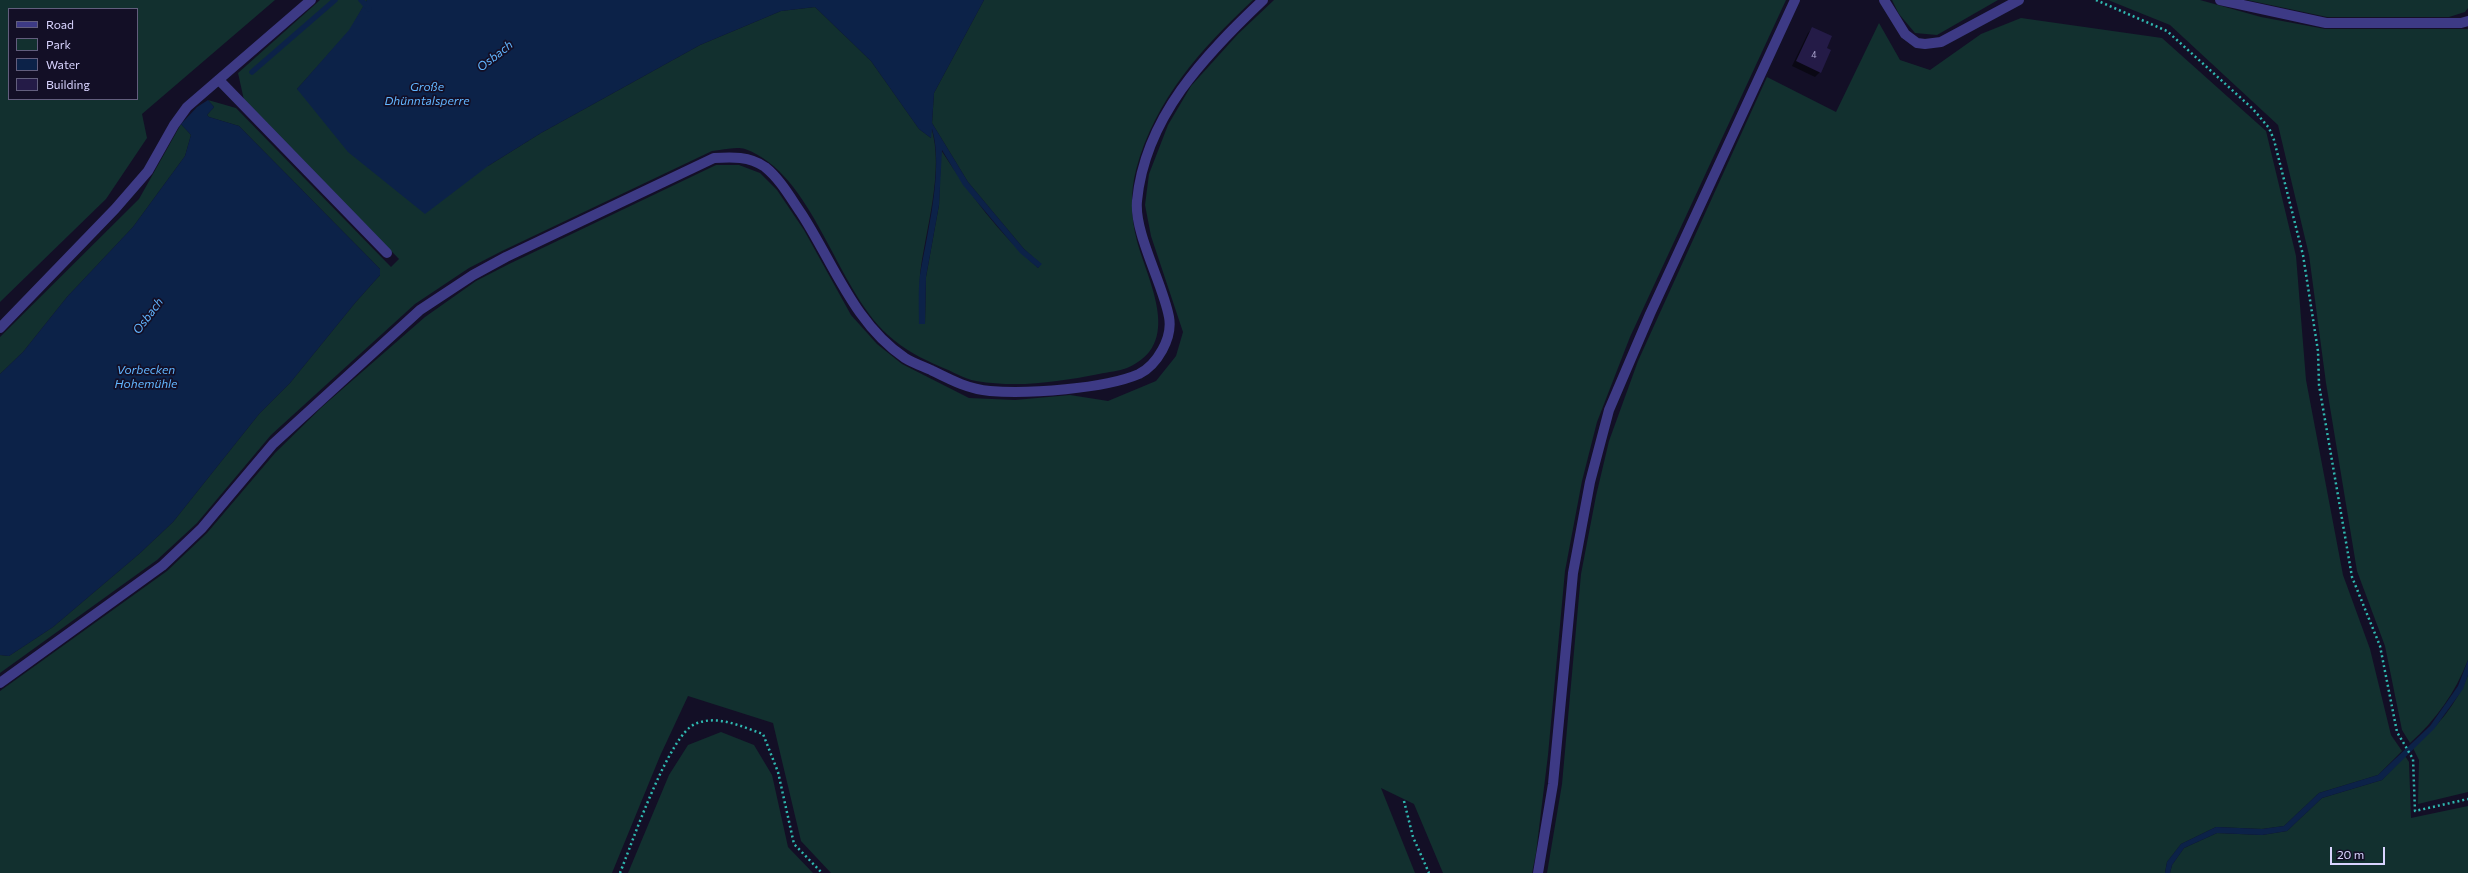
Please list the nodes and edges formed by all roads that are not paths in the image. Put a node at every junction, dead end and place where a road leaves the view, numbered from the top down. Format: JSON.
{"nodes":[{"id":1,"x":311,"y":0,"type":"edge"},
{"id":2,"x":1264,"y":0,"type":"edge"},
{"id":3,"x":1795,"y":0,"type":"edge"},
{"id":4,"x":1884,"y":0,"type":"edge"},
{"id":5,"x":2019,"y":0,"type":"edge"},
{"id":6,"x":2220,"y":0,"type":"edge"},
{"id":7,"x":2468,"y":21,"type":"edge"},
{"id":8,"x":219,"y":80,"type":"junction"},
{"id":9,"x":387,"y":253,"type":"dead end"},
{"id":10,"x":0,"y":328,"type":"edge"},
{"id":11,"x":0,"y":683,"type":"edge"},
{"id":12,"x":1538,"y":873,"type":"edge"}],
"edges":[{"from":1,"to":8,"type":"street"},
{"from":2,"to":11,"type":"street"},
{"from":3,"to":12,"type":"street"},
{"from":4,"to":5,"type":"street"},
{"from":6,"to":7,"type":"street"},
{"from":8,"to":9,"type":"street"},
{"from":8,"to":10,"type":"street"}]}
